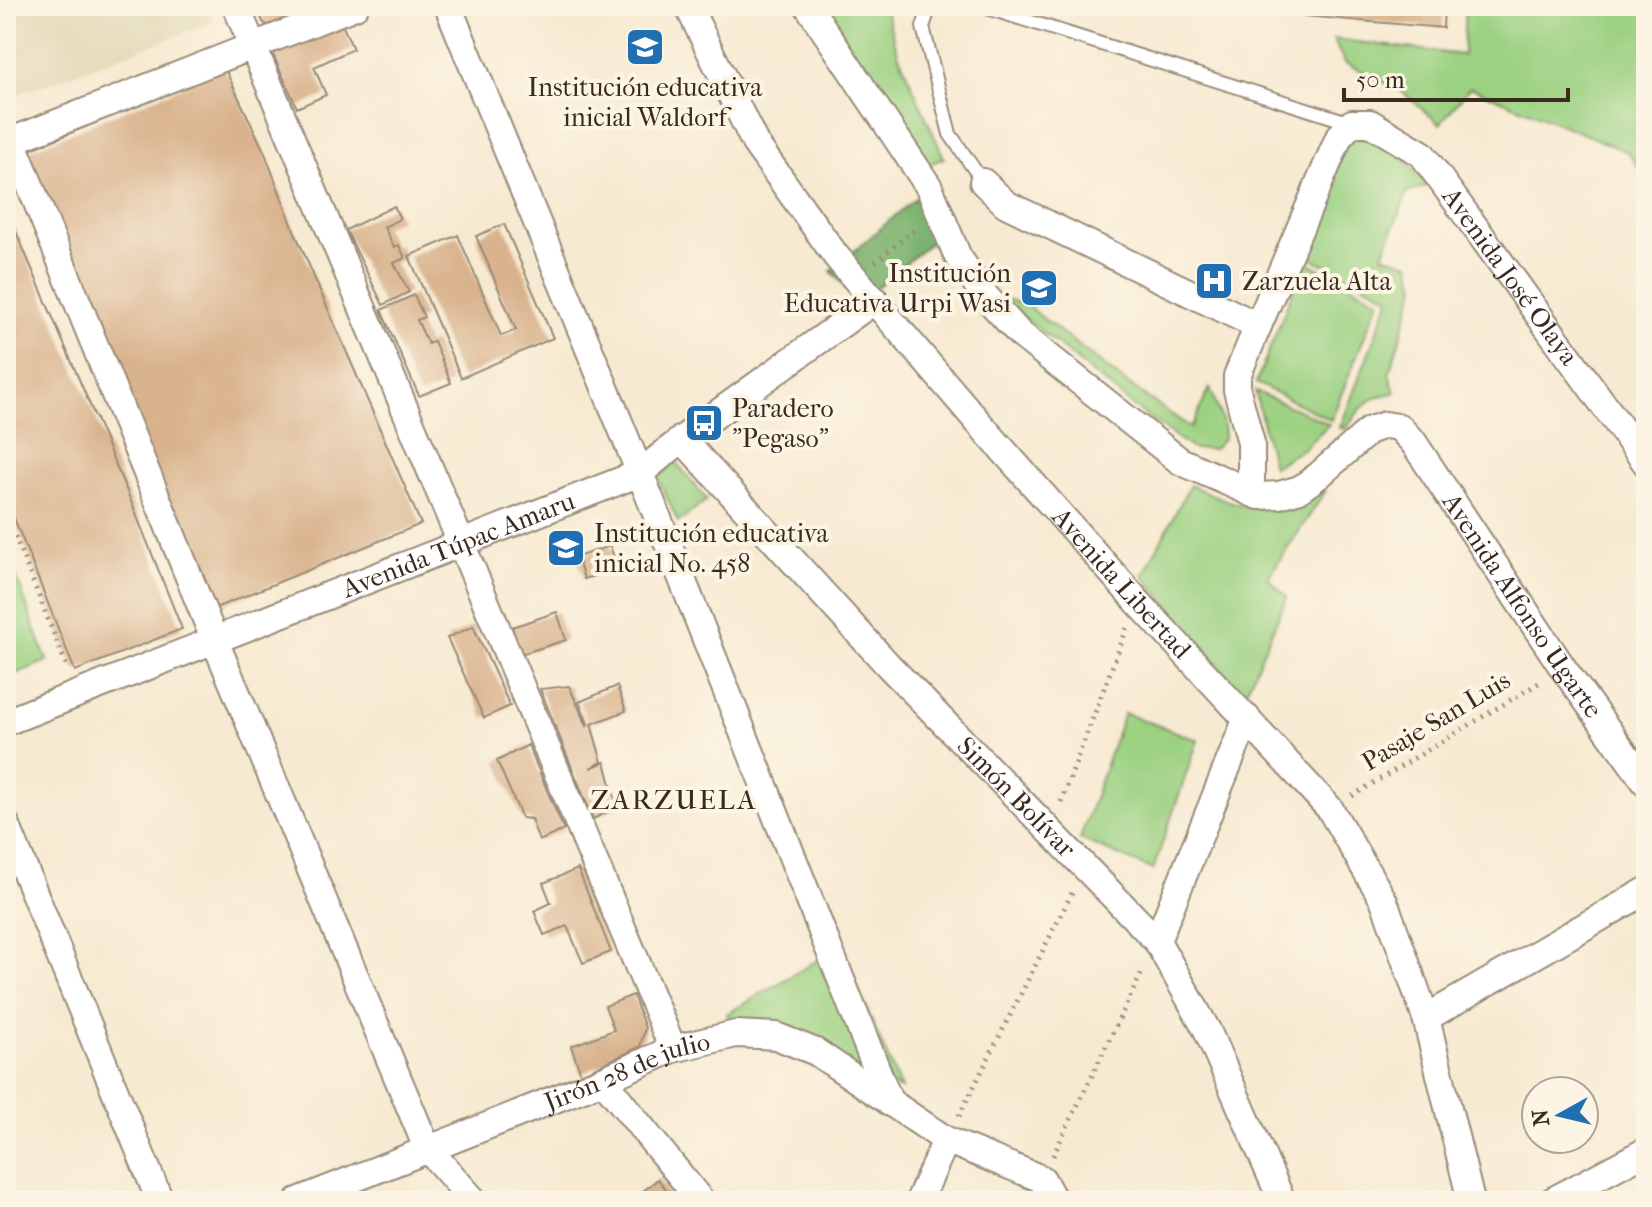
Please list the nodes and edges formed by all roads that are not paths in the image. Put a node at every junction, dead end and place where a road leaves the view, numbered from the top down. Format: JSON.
{"nodes":[{"id":1,"x":236,"y":6,"type":"edge"},
{"id":2,"x":355,"y":6,"type":"edge"},
{"id":3,"x":448,"y":6,"type":"edge"},
{"id":4,"x":688,"y":6,"type":"edge"},
{"id":5,"x":808,"y":6,"type":"edge"},
{"id":6,"x":934,"y":6,"type":"edge"},
{"id":7,"x":981,"y":6,"type":"edge"},
{"id":8,"x":253,"y":47,"type":"junction"},
{"id":9,"x":1352,"y":123,"type":"junction"},
{"id":10,"x":9,"y":142,"type":"edge"},
{"id":11,"x":983,"y":182,"type":"joint"},
{"id":12,"x":875,"y":300,"type":"junction"},
{"id":13,"x":1258,"y":326,"type":"junction"},
{"id":14,"x":682,"y":439,"type":"junction"},
{"id":15,"x":1646,"y":463,"type":"edge"},
{"id":16,"x":640,"y":473,"type":"junction"},
{"id":17,"x":1251,"y":493,"type":"junction"},
{"id":18,"x":463,"y":544,"type":"junction"},
{"id":19,"x":215,"y":641,"type":"junction"},
{"id":20,"x":1247,"y":718,"type":"junction"},
{"id":21,"x":6,"y":722,"type":"edge"},
{"id":22,"x":1646,"y":783,"type":"edge"},
{"id":23,"x":6,"y":824,"type":"edge"},
{"id":24,"x":1646,"y":891,"type":"edge"},
{"id":25,"x":1157,"y":941,"type":"junction"},
{"id":26,"x":1426,"y":1018,"type":"junction"},
{"id":27,"x":673,"y":1049,"type":"junction"},
{"id":28,"x":603,"y":1080,"type":"junction"},
{"id":29,"x":890,"y":1103,"type":"junction"},
{"id":30,"x":946,"y":1140,"type":"junction"},
{"id":31,"x":427,"y":1148,"type":"junction"},
{"id":32,"x":1646,"y":1151,"type":"edge"},
{"id":33,"x":1048,"y":1190,"type":"edge"},
{"id":34,"x":160,"y":1201,"type":"edge"},
{"id":35,"x":298,"y":1201,"type":"edge"},
{"id":36,"x":474,"y":1201,"type":"edge"},
{"id":37,"x":701,"y":1201,"type":"edge"},
{"id":38,"x":919,"y":1201,"type":"edge"},
{"id":39,"x":1282,"y":1201,"type":"edge"},
{"id":40,"x":1471,"y":1201,"type":"edge"},
{"id":41,"x":1552,"y":1201,"type":"edge"}],
"edges":[{"from":1,"to":8,"type":"street"},
{"from":2,"to":8,"type":"street"},
{"from":3,"to":16,"type":"street"},
{"from":4,"to":12,"type":"street","name":"Avenida Libertad"},
{"from":5,"to":17,"type":"street"},
{"from":6,"to":11,"type":"lane"},
{"from":7,"to":9,"type":"lane"},
{"from":8,"to":10,"type":"street"},
{"from":8,"to":18,"type":"street"},
{"from":9,"to":13,"type":"street"},
{"from":9,"to":15,"type":"street","name":"Avenida José Olaya"},
{"from":10,"to":19,"type":"street"},
{"from":11,"to":13,"type":"street"},
{"from":12,"to":14,"type":"street","name":"Avenida Túpac Amaru"},
{"from":12,"to":20,"type":"street","name":"Avenida Libertad"},
{"from":13,"to":17,"type":"street"},
{"from":14,"to":16,"type":"street","name":"Avenida Túpac Amaru"},
{"from":14,"to":25,"type":"street","name":"Simón Bolívar"},
{"from":16,"to":18,"type":"street","name":"Avenida Túpac Amaru"},
{"from":16,"to":29,"type":"street"},
{"from":17,"to":22,"type":"street","name":"Avenida Alfonso Ugarte"},
{"from":18,"to":19,"type":"street","name":"Avenida Túpac Amaru"},
{"from":18,"to":27,"type":"street"},
{"from":19,"to":21,"type":"street","name":"Avenida Túpac Amaru"},
{"from":19,"to":31,"type":"street"},
{"from":20,"to":25,"type":"street"},
{"from":20,"to":26,"type":"street","name":"Avenida Libertad"},
{"from":23,"to":34,"type":"street"},
{"from":24,"to":26,"type":"street"},
{"from":25,"to":39,"type":"street","name":"Simón Bolívar"},
{"from":26,"to":40,"type":"street","name":"Avenida Libertad"},
{"from":27,"to":28,"type":"street","name":"Jirón 28 de julio"},
{"from":27,"to":29,"type":"street","name":"Jirón 28 de julio"},
{"from":28,"to":31,"type":"street","name":"Jirón 28 de julio"},
{"from":28,"to":37,"type":"street"},
{"from":29,"to":30,"type":"street","name":"Jirón 28 de julio"},
{"from":30,"to":33,"type":"street","name":"Jirón 28 de julio"},
{"from":30,"to":38,"type":"street"},
{"from":31,"to":35,"type":"street","name":"Jirón 28 de julio"},
{"from":31,"to":36,"type":"street"},
{"from":32,"to":41,"type":"street"}]}
